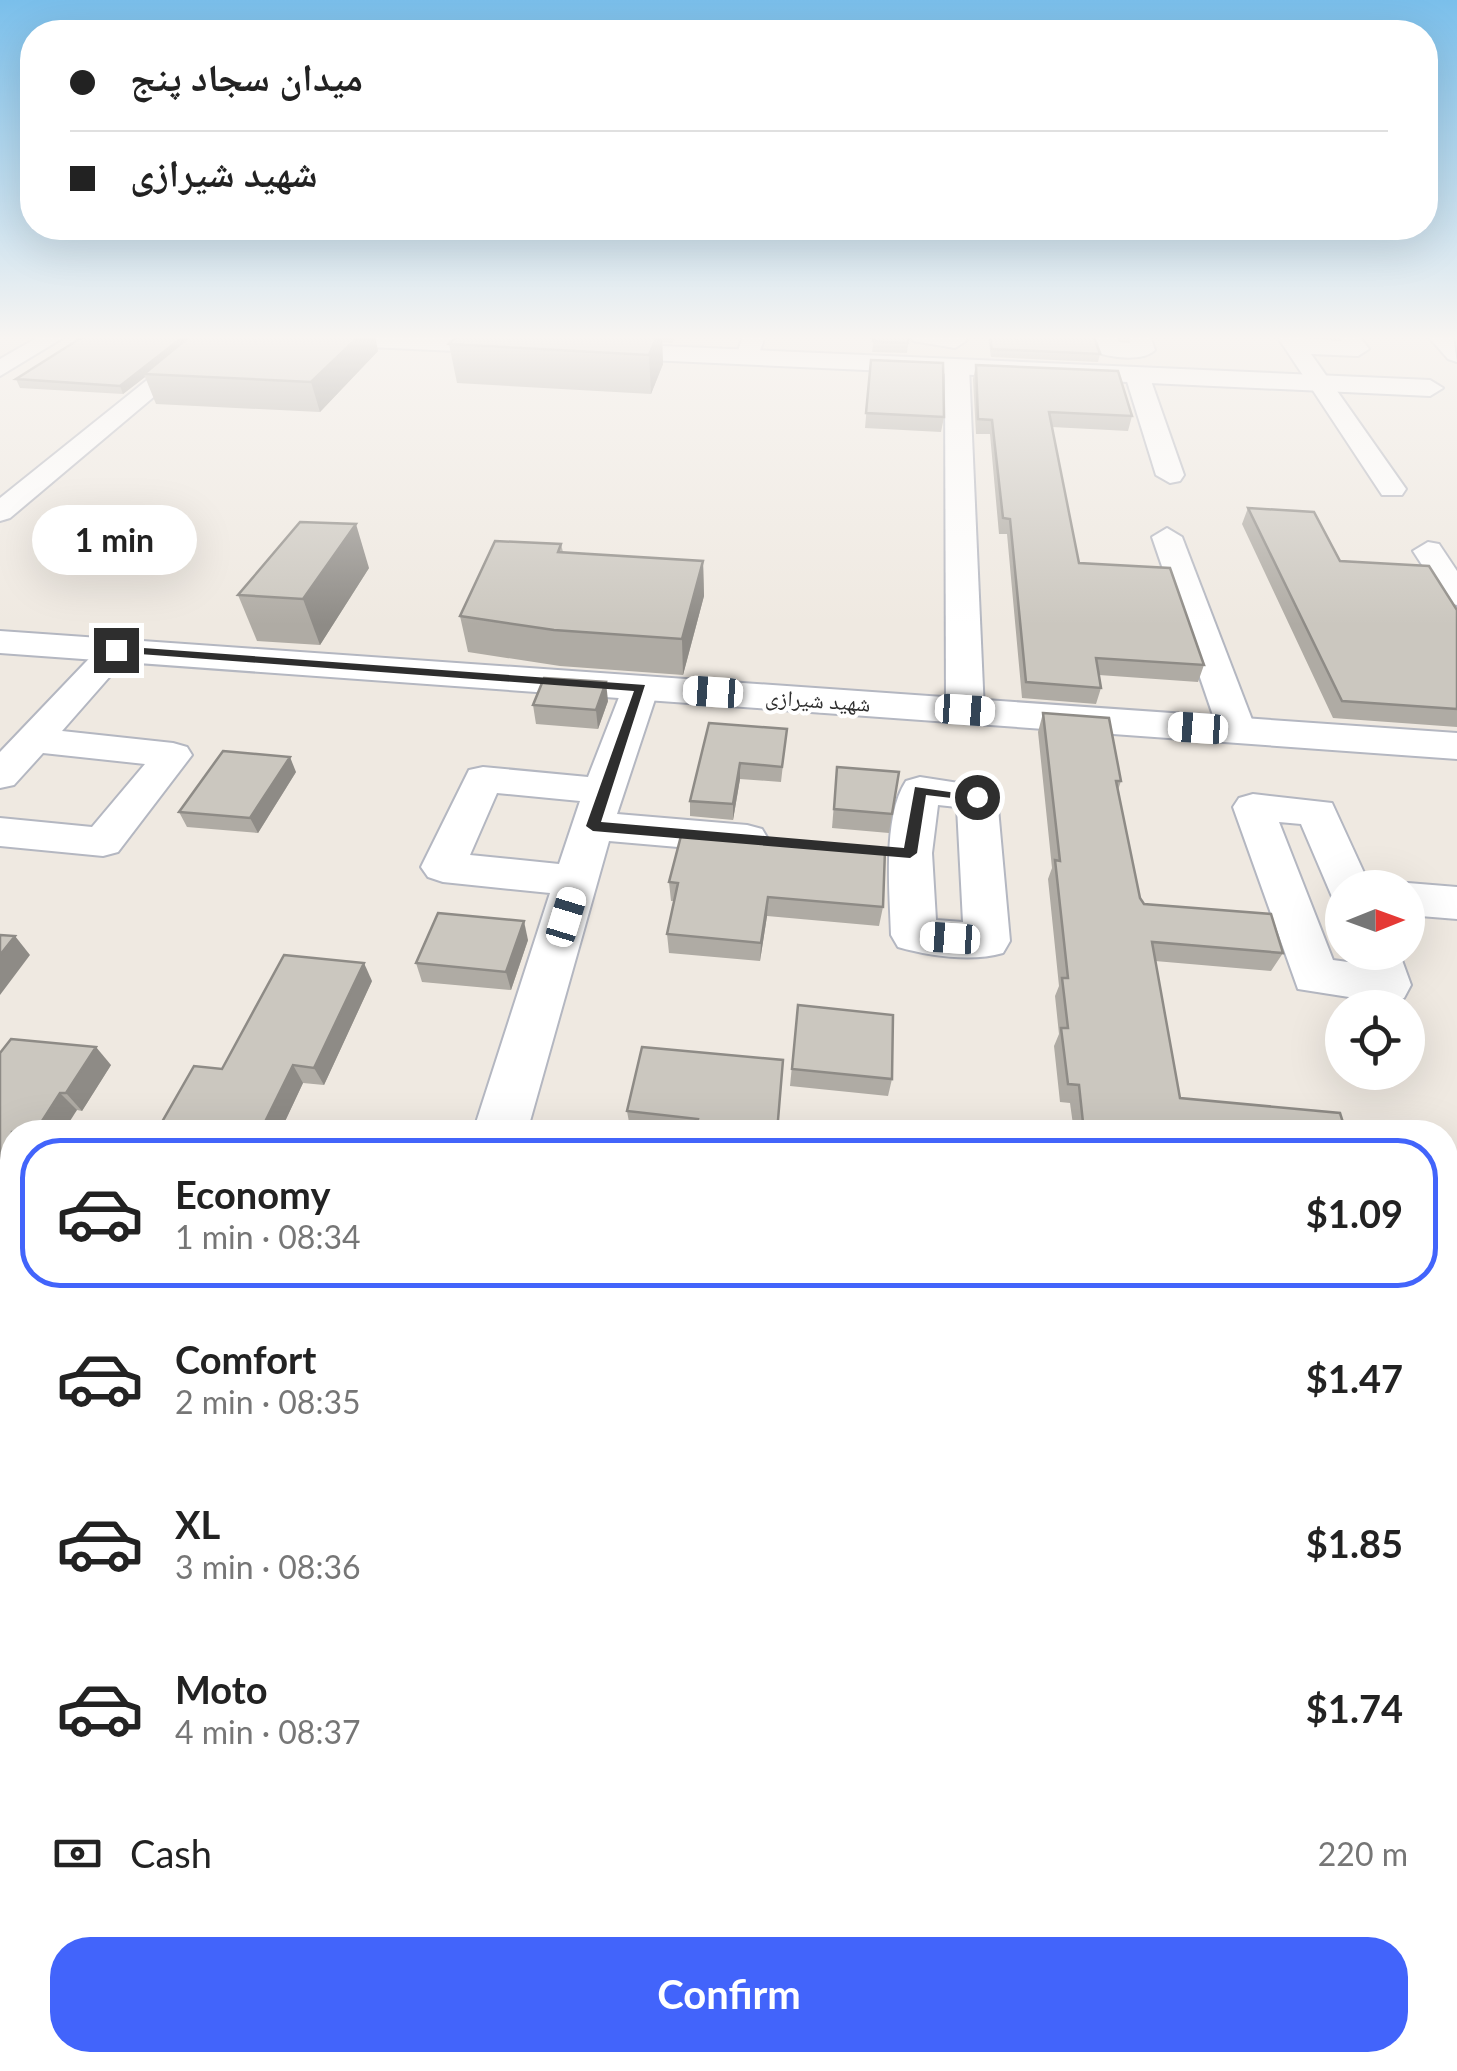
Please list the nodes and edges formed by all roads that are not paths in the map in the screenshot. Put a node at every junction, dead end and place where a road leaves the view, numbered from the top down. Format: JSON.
{"nodes":[{"id":1,"x":97,"y":433,"type":"edge"},
{"id":2,"x":959,"y":433,"type":"edge"},
{"id":3,"x":1156,"y":433,"type":"edge"},
{"id":4,"x":1353,"y":433,"type":"edge"},
{"id":5,"x":1170,"y":475,"type":"dead end"},
{"id":6,"x":1392,"y":489,"type":"dead end"},
{"id":7,"x":0,"y":512,"type":"edge"},
{"id":8,"x":1167,"y":537,"type":"dead end"},
{"id":9,"x":1428,"y":551,"type":"dead end"},
{"id":10,"x":1457,"y":595,"type":"edge"},
{"id":11,"x":0,"y":642,"type":"edge"},
{"id":12,"x":116,"y":650,"type":"junction"},
{"id":13,"x":641,"y":688,"type":"junction"},
{"id":14,"x":965,"y":710,"type":"junction"},
{"id":15,"x":1237,"y":730,"type":"junction"},
{"id":16,"x":34,"y":740,"type":"junction"},
{"id":17,"x":1457,"y":746,"type":"edge"},
{"id":18,"x":0,"y":776,"type":"edge"},
{"id":19,"x":598,"y":809,"type":"junction"},
{"id":20,"x":0,"y":832,"type":"edge"},
{"id":21,"x":792,"y":843,"type":"edge"},
{"id":22,"x":1342,"y":870,"type":"edge"},
{"id":23,"x":576,"y":881,"type":"junction"},
{"id":24,"x":1425,"y":900,"type":"edge"},
{"id":25,"x":1457,"y":903,"type":"edge"},
{"id":26,"x":1382,"y":970,"type":"edge"},
{"id":27,"x":504,"y":1120,"type":"edge"}],
"edges":[{"from":1,"to":7,"type":"street"},
{"from":2,"to":14,"type":"street"},
{"from":3,"to":5,"type":"street"},
{"from":4,"to":6,"type":"street"},
{"from":8,"to":15,"type":"street"},
{"from":9,"to":10,"type":"street"},
{"from":11,"to":12,"type":"street","name":"شهید شیرازی"},
{"from":12,"to":13,"type":"street","name":"شهید شیرازی"},
{"from":12,"to":16,"type":"street"},
{"from":13,"to":14,"type":"street","name":"شهید شیرازی"},
{"from":13,"to":19,"type":"street"},
{"from":14,"to":15,"type":"street","name":"شهید شیرازی"},
{"from":15,"to":17,"type":"street","name":"شهید شیرازی"},
{"from":16,"to":18,"type":"street"},
{"from":16,"to":20,"type":"street"},
{"from":19,"to":21,"type":"street"},
{"from":19,"to":23,"type":"street"},
{"from":19,"to":23,"type":"street"},
{"from":22,"to":26,"type":"street"},
{"from":23,"to":27,"type":"street"},
{"from":24,"to":25,"type":"street"}]}
